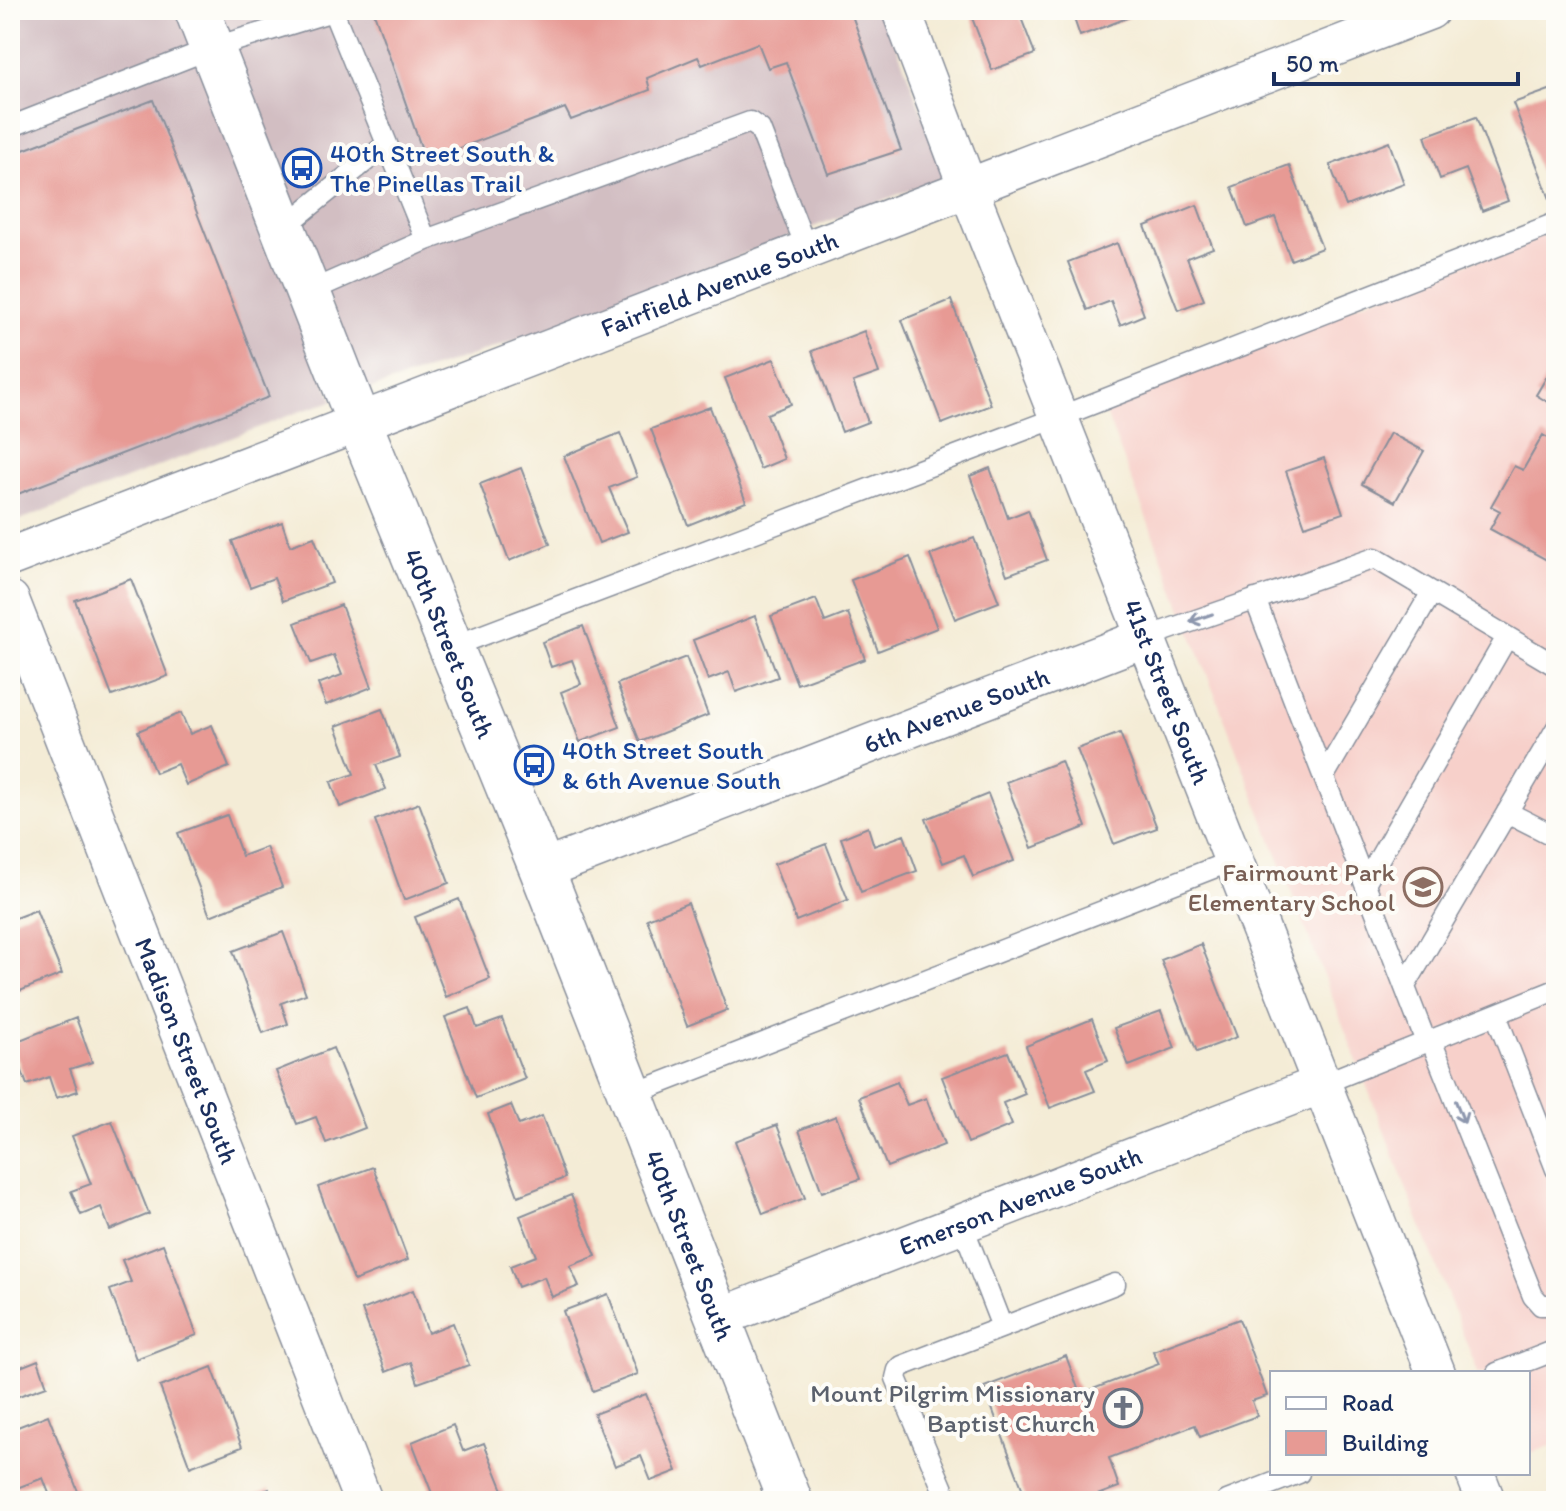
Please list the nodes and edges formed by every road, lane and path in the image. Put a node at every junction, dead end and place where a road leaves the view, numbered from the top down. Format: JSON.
{"nodes":[{"id":1,"x":901,"y":10,"type":"edge"},
{"id":2,"x":1430,"y":10,"type":"edge"},
{"id":3,"x":204,"y":29,"type":"edge"},
{"id":4,"x":10,"y":127,"type":"edge"},
{"id":5,"x":387,"y":144,"type":"junction"},
{"id":6,"x":968,"y":188,"type":"junction"},
{"id":7,"x":1556,"y":223,"type":"edge"},
{"id":8,"x":283,"y":228,"type":"junction"},
{"id":9,"x":426,"y":240,"type":"junction"},
{"id":10,"x":807,"y":250,"type":"junction"},
{"id":11,"x":308,"y":292,"type":"junction"},
{"id":12,"x":1059,"y":417,"type":"junction"},
{"id":13,"x":359,"y":422,"type":"junction"},
{"id":14,"x":10,"y":557,"type":"edge"},
{"id":15,"x":1432,"y":592,"type":"junction"},
{"id":16,"x":1255,"y":599,"type":"junction"},
{"id":17,"x":10,"y":600,"type":"edge"},
{"id":18,"x":1147,"y":637,"type":"junction"},
{"id":19,"x":1507,"y":637,"type":"junction"},
{"id":20,"x":451,"y":647,"type":"junction"},
{"id":21,"x":1556,"y":666,"type":"edge"},
{"id":22,"x":1556,"y":729,"type":"edge"},
{"id":23,"x":1324,"y":776,"type":"junction"},
{"id":24,"x":1507,"y":812,"type":"junction"},
{"id":25,"x":1556,"y":837,"type":"edge"},
{"id":26,"x":1234,"y":860,"type":"junction"},
{"id":27,"x":542,"y":870,"type":"junction"},
{"id":28,"x":1365,"y":883,"type":"junction"},
{"id":29,"x":1405,"y":986,"type":"junction"},
{"id":30,"x":1556,"y":990,"type":"edge"},
{"id":31,"x":1496,"y":1015,"type":"junction"},
{"id":32,"x":1429,"y":1041,"type":"junction"},
{"id":33,"x":1322,"y":1084,"type":"junction"},
{"id":34,"x":630,"y":1095,"type":"junction"},
{"id":35,"x":1556,"y":1169,"type":"edge"},
{"id":36,"x":962,"y":1224,"type":"junction"},
{"id":37,"x":1115,"y":1284,"type":"dead end"},
{"id":38,"x":1556,"y":1305,"type":"edge"},
{"id":39,"x":718,"y":1318,"type":"junction"},
{"id":40,"x":1002,"y":1327,"type":"junction"},
{"id":41,"x":1556,"y":1350,"type":"edge"},
{"id":42,"x":1435,"y":1371,"type":"edge"},
{"id":43,"x":1502,"y":1371,"type":"edge"},
{"id":44,"x":1294,"y":1475,"type":"edge"},
{"id":45,"x":1476,"y":1475,"type":"edge"},
{"id":46,"x":363,"y":1501,"type":"edge"},
{"id":47,"x":790,"y":1501,"type":"edge"},
{"id":48,"x":948,"y":1501,"type":"edge"},
{"id":49,"x":1227,"y":1501,"type":"edge"},
{"id":50,"x":1486,"y":1501,"type":"edge"}],
"edges":[{"from":1,"to":6,"type":"street","name":"41st Street South"},
{"from":2,"to":6,"type":"street","name":"Fairfield Avenue South"},
{"from":3,"to":4,"type":"lane"},
{"from":3,"to":5,"type":"lane"},
{"from":3,"to":8,"type":"street","name":"40th Street South"},
{"from":5,"to":8,"type":"lane"},
{"from":5,"to":9,"type":"lane"},
{"from":6,"to":10,"type":"street","name":"Fairfield Avenue South"},
{"from":6,"to":12,"type":"street","name":"41st Street South"},
{"from":7,"to":12,"type":"lane"},
{"from":8,"to":11,"type":"street","name":"40th Street South"},
{"from":9,"to":10,"type":"lane"},
{"from":9,"to":11,"type":"lane"},
{"from":10,"to":13,"type":"street","name":"Fairfield Avenue South"},
{"from":11,"to":13,"type":"street","name":"40th Street South"},
{"from":12,"to":18,"type":"street","name":"41st Street South"},
{"from":12,"to":20,"type":"lane"},
{"from":13,"to":14,"type":"street","name":"Fairfield Avenue South"},
{"from":13,"to":20,"type":"street","name":"40th Street South"},
{"from":15,"to":16,"type":"lane","name":"6th Avenue South"},
{"from":15,"to":19,"type":"lane"},
{"from":15,"to":23,"type":"lane"},
{"from":16,"to":18,"type":"lane","name":"6th Avenue South","one_way":true},
{"from":16,"to":23,"type":"lane"},
{"from":17,"to":46,"type":"street","name":"Madison Street South"},
{"from":18,"to":26,"type":"street","name":"41st Street South"},
{"from":18,"to":27,"type":"street","name":"6th Avenue South"},
{"from":19,"to":21,"type":"lane"},
{"from":19,"to":28,"type":"lane"},
{"from":20,"to":27,"type":"street","name":"40th Street South"},
{"from":22,"to":24,"type":"lane"},
{"from":23,"to":28,"type":"lane"},
{"from":24,"to":25,"type":"lane"},
{"from":24,"to":29,"type":"lane"},
{"from":26,"to":33,"type":"street","name":"41st Street South"},
{"from":26,"to":34,"type":"lane"},
{"from":27,"to":34,"type":"street","name":"40th Street South"},
{"from":28,"to":29,"type":"lane"},
{"from":29,"to":32,"type":"lane"},
{"from":30,"to":31,"type":"lane"},
{"from":31,"to":32,"type":"lane"},
{"from":31,"to":35,"type":"lane"},
{"from":32,"to":33,"type":"lane"},
{"from":32,"to":38,"type":"lane","one_way":true},
{"from":33,"to":36,"type":"street","name":"Emerson Avenue South"},
{"from":33,"to":42,"type":"street","name":"41st Street South"},
{"from":34,"to":39,"type":"street","name":"40th Street South"},
{"from":36,"to":39,"type":"street","name":"Emerson Avenue South"},
{"from":36,"to":40,"type":"lane"},
{"from":37,"to":40,"type":"lane"},
{"from":39,"to":47,"type":"street","name":"40th Street South"},
{"from":40,"to":48,"type":"lane"},
{"from":41,"to":43,"type":"lane"},
{"from":44,"to":49,"type":"lane"},
{"from":45,"to":50,"type":"street"}]}
